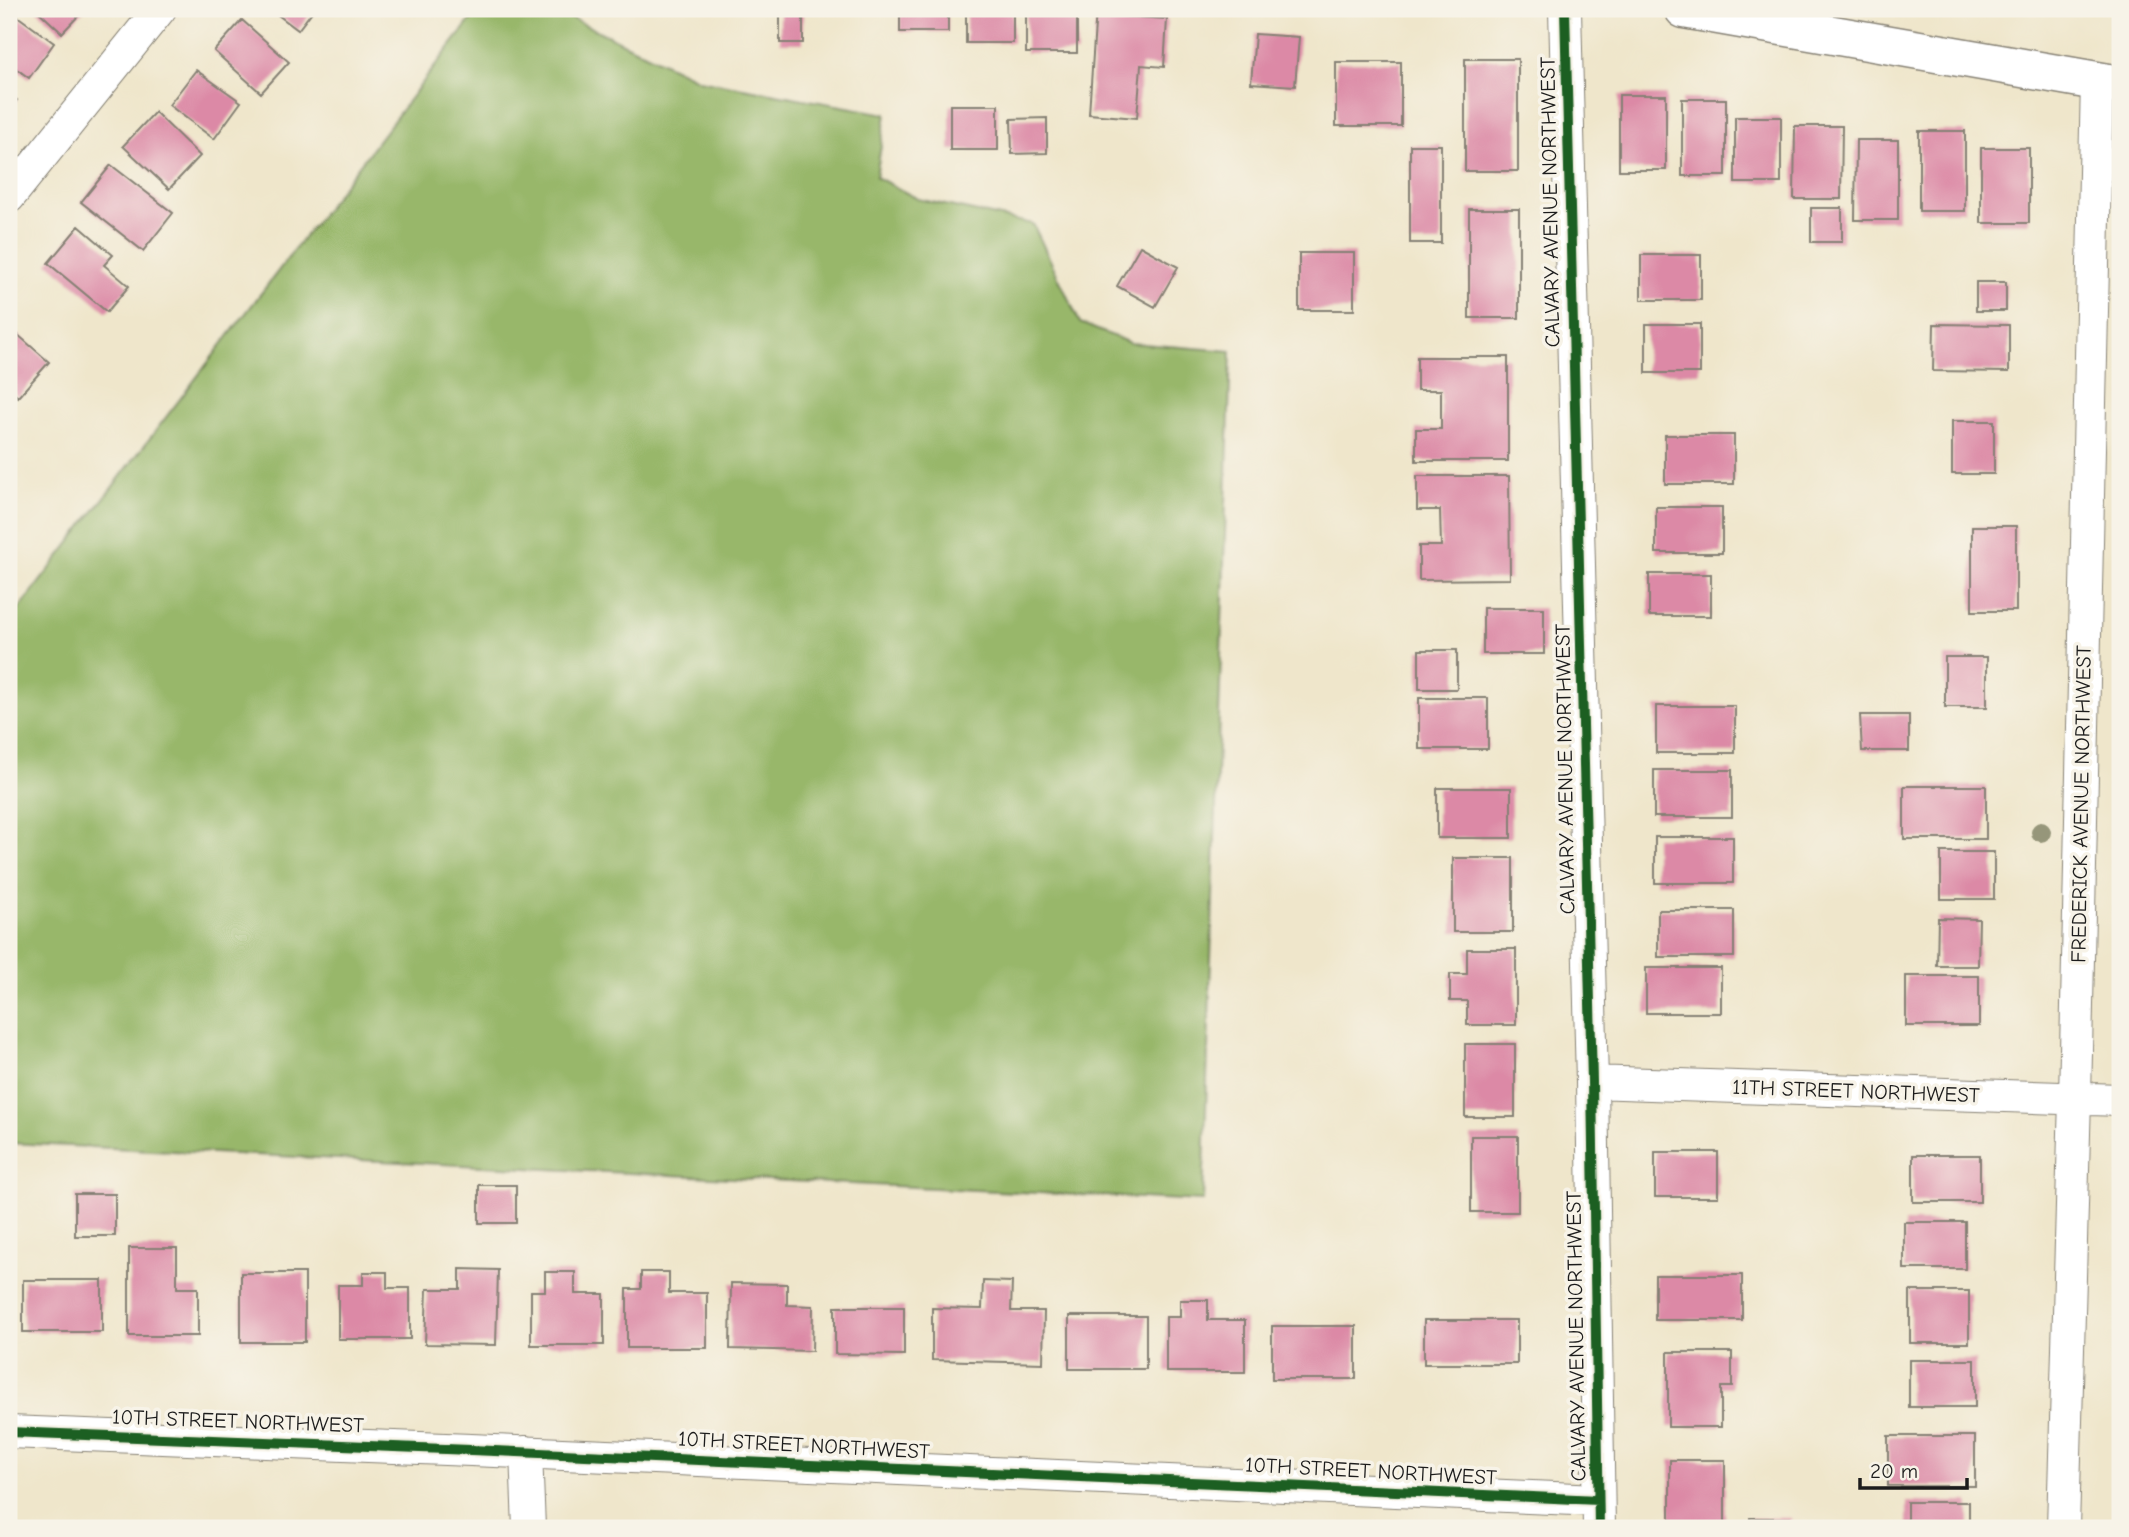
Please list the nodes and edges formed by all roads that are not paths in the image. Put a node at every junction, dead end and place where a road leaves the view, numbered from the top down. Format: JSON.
{"nodes":[{"id":1,"x":160,"y":9,"type":"edge"},
{"id":2,"x":1565,"y":9,"type":"edge"},
{"id":3,"x":1684,"y":9,"type":"edge"},
{"id":4,"x":2109,"y":83,"type":"edge"},
{"id":5,"x":9,"y":197,"type":"edge"},
{"id":6,"x":1592,"y":1082,"type":"junction"},
{"id":7,"x":2075,"y":1098,"type":"junction"},
{"id":8,"x":2120,"y":1100,"type":"edge"},
{"id":9,"x":9,"y":1432,"type":"edge"},
{"id":10,"x":526,"y":1452,"type":"junction"},
{"id":11,"x":1598,"y":1514,"type":"edge"},
{"id":12,"x":529,"y":1528,"type":"edge"},
{"id":13,"x":2063,"y":1528,"type":"edge"}],
"edges":[{"from":1,"to":5,"type":"street"},
{"from":2,"to":6,"type":"street","name":"CALVARY AVENUE NORTHWEST"},
{"from":3,"to":4,"type":"main road"},
{"from":4,"to":7,"type":"street","name":"FREDERICK AVENUE NORTHWEST"},
{"from":6,"to":7,"type":"street","name":"11TH STREET NORTHWEST"},
{"from":6,"to":11,"type":"street","name":"CALVARY AVENUE NORTHWEST"},
{"from":7,"to":8,"type":"street","name":"11TH STREET NORTHWEST"},
{"from":7,"to":13,"type":"street","name":"FREDERICK AVENUE NORTHWEST"},
{"from":9,"to":10,"type":"street","name":"10TH STREET NORTHWEST"},
{"from":10,"to":11,"type":"street","name":"10TH STREET NORTHWEST"},
{"from":10,"to":12,"type":"street"}]}
